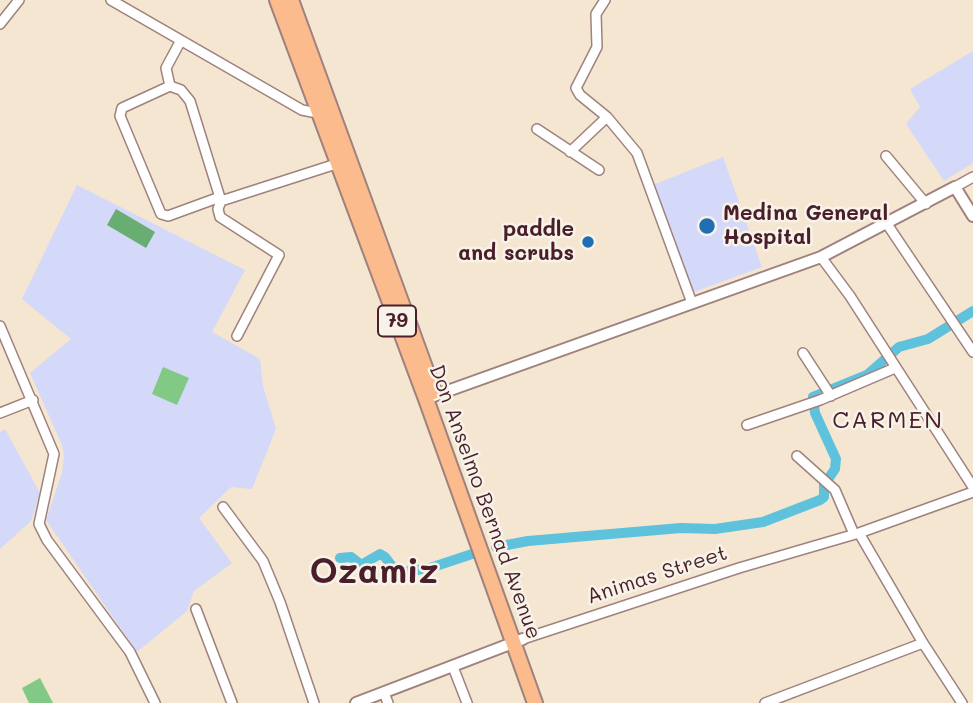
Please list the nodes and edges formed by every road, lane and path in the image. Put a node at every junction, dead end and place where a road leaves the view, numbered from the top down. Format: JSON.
{"nodes":[{"id":1,"x":19,"y":0,"type":"edge"},
{"id":2,"x":111,"y":0,"type":"edge"},
{"id":3,"x":277,"y":0,"type":"edge"},
{"id":4,"x":291,"y":0,"type":"edge"},
{"id":5,"x":605,"y":0,"type":"edge"},
{"id":6,"x":0,"y":24,"type":"edge"},
{"id":7,"x":180,"y":42,"type":"junction"},
{"id":8,"x":170,"y":86,"type":"junction"},
{"id":9,"x":323,"y":109,"type":"junction"},
{"id":10,"x":607,"y":117,"type":"junction"},
{"id":11,"x":537,"y":129,"type":"dead end"},
{"id":12,"x":570,"y":152,"type":"junction"},
{"id":13,"x":886,"y":156,"type":"dead end"},
{"id":14,"x":336,"y":164,"type":"junction"},
{"id":15,"x":599,"y":170,"type":"dead end"},
{"id":16,"x":973,"y":177,"type":"edge"},
{"id":17,"x":955,"y":187,"type":"junction"},
{"id":18,"x":220,"y":199,"type":"junction"},
{"id":19,"x":926,"y":204,"type":"junction"},
{"id":20,"x":973,"y":216,"type":"edge"},
{"id":21,"x":887,"y":224,"type":"junction"},
{"id":22,"x":821,"y":257,"type":"junction"},
{"id":23,"x":380,"y":260,"type":"junction"},
{"id":24,"x":692,"y":303,"type":"junction"},
{"id":25,"x":0,"y":326,"type":"edge"},
{"id":26,"x":237,"y":336,"type":"dead end"},
{"id":27,"x":973,"y":352,"type":"edge"},
{"id":28,"x":803,"y":353,"type":"dead end"},
{"id":29,"x":893,"y":365,"type":"junction"},
{"id":30,"x":831,"y":395,"type":"junction"},
{"id":31,"x":431,"y":397,"type":"junction"},
{"id":32,"x":33,"y":400,"type":"junction"},
{"id":33,"x":0,"y":413,"type":"edge"},
{"id":34,"x":747,"y":425,"type":"dead end"},
{"id":35,"x":797,"y":456,"type":"dead end"},
{"id":36,"x":973,"y":487,"type":"edge"},
{"id":37,"x":973,"y":492,"type":"edge"},
{"id":38,"x":223,"y":507,"type":"dead end"},
{"id":39,"x":856,"y":533,"type":"junction"},
{"id":40,"x":196,"y":610,"type":"dead end"},
{"id":41,"x":518,"y":641,"type":"junction"},
{"id":42,"x":923,"y":643,"type":"junction"},
{"id":43,"x":453,"y":667,"type":"junction"},
{"id":44,"x":386,"y":698,"type":"edge"},
{"id":45,"x":155,"y":703,"type":"edge"},
{"id":46,"x":232,"y":703,"type":"edge"},
{"id":47,"x":314,"y":703,"type":"edge"},
{"id":48,"x":356,"y":703,"type":"edge"},
{"id":49,"x":467,"y":703,"type":"edge"},
{"id":50,"x":535,"y":703,"type":"edge"},
{"id":51,"x":545,"y":703,"type":"edge"},
{"id":52,"x":765,"y":703,"type":"edge"},
{"id":53,"x":962,"y":703,"type":"edge"}],
"edges":[{"from":1,"to":6,"type":"street"},
{"from":2,"to":7,"type":"street"},
{"from":3,"to":9,"type":"main road","name":"Don Anselmo Bernad Avenue","number":"79"},
{"from":4,"to":9,"type":"main road","name":"Don Anselmo Bernad Avenue","number":"79"},
{"from":5,"to":10,"type":"street"},
{"from":7,"to":8,"type":"street"},
{"from":7,"to":9,"type":"street"},
{"from":8,"to":18,"type":"street"},
{"from":8,"to":18,"type":"street"},
{"from":9,"to":14,"type":"main road","name":"Don Anselmo Bernad Avenue","number":"79"},
{"from":9,"to":23,"type":"main road","name":"Don Anselmo Bernad Avenue","number":"79"},
{"from":10,"to":12,"type":"street"},
{"from":10,"to":24,"type":"street"},
{"from":11,"to":12,"type":"street"},
{"from":12,"to":15,"type":"street"},
{"from":13,"to":19,"type":"street"},
{"from":14,"to":18,"type":"street"},
{"from":14,"to":23,"type":"main road","name":"Don Anselmo Bernad Avenue","number":"79"},
{"from":16,"to":17,"type":"street"},
{"from":17,"to":19,"type":"street"},
{"from":17,"to":20,"type":"street"},
{"from":18,"to":26,"type":"street"},
{"from":19,"to":21,"type":"street"},
{"from":21,"to":22,"type":"street"},
{"from":21,"to":27,"type":"street"},
{"from":22,"to":24,"type":"street"},
{"from":22,"to":29,"type":"street"},
{"from":23,"to":31,"type":"main road","name":"Don Anselmo Bernad Avenue","number":"79"},
{"from":24,"to":31,"type":"street"},
{"from":25,"to":32,"type":"street"},
{"from":28,"to":30,"type":"street"},
{"from":29,"to":30,"type":"street"},
{"from":29,"to":36,"type":"street"},
{"from":30,"to":34,"type":"street"},
{"from":31,"to":41,"type":"main road","name":"Don Anselmo Bernad Avenue","number":"79"},
{"from":32,"to":33,"type":"street"},
{"from":32,"to":45,"type":"street"},
{"from":35,"to":39,"type":"street"},
{"from":37,"to":39,"type":"street","name":"Animas Street"},
{"from":38,"to":47,"type":"street"},
{"from":39,"to":41,"type":"street","name":"Animas Street"},
{"from":39,"to":42,"type":"street"},
{"from":40,"to":46,"type":"street"},
{"from":41,"to":43,"type":"street","name":"Animas Street"},
{"from":41,"to":50,"type":"main road","name":"Don Anselmo Bernad Avenue","number":"79"},
{"from":41,"to":51,"type":"main road","name":"Don Anselmo Bernad Avenue","number":"79"},
{"from":42,"to":52,"type":"street"},
{"from":42,"to":53,"type":"street"},
{"from":43,"to":44,"type":"street","name":"Animas Street"},
{"from":43,"to":49,"type":"street"},
{"from":44,"to":48,"type":"street","name":"Animas Street"}]}
